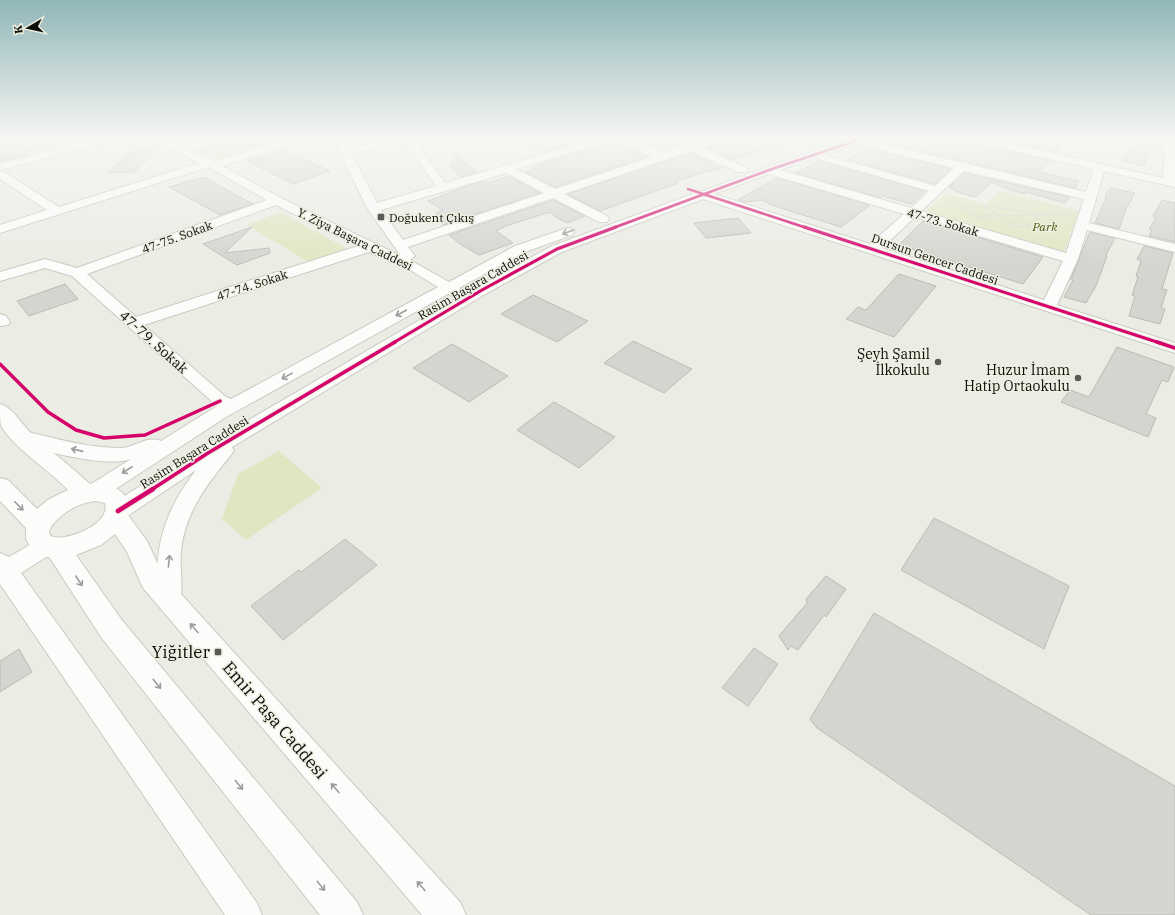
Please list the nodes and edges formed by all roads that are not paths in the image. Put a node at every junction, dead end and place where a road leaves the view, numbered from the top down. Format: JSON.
{"nodes":[{"id":1,"x":9,"y":180,"type":"edge"},
{"id":2,"x":160,"y":180,"type":"edge"},
{"id":3,"x":239,"y":180,"type":"edge"},
{"id":4,"x":359,"y":180,"type":"edge"},
{"id":5,"x":437,"y":180,"type":"edge"},
{"id":6,"x":471,"y":180,"type":"edge"},
{"id":7,"x":528,"y":180,"type":"edge"},
{"id":8,"x":594,"y":180,"type":"edge"},
{"id":9,"x":721,"y":180,"type":"edge"},
{"id":10,"x":736,"y":180,"type":"edge"},
{"id":11,"x":801,"y":180,"type":"edge"},
{"id":12,"x":901,"y":180,"type":"edge"},
{"id":13,"x":948,"y":180,"type":"edge"},
{"id":14,"x":1017,"y":180,"type":"edge"},
{"id":15,"x":1096,"y":180,"type":"edge"},
{"id":16,"x":443,"y":188,"type":"junction"},
{"id":17,"x":937,"y":190,"type":"junction"},
{"id":18,"x":695,"y":192,"type":"junction"},
{"id":19,"x":555,"y":193,"type":"junction"},
{"id":20,"x":1091,"y":197,"type":"junction"},
{"id":21,"x":277,"y":201,"type":"junction"},
{"id":22,"x":373,"y":208,"type":"junction"},
{"id":23,"x":57,"y":211,"type":"junction"},
{"id":24,"x":913,"y":213,"type":"junction"},
{"id":25,"x":603,"y":219,"type":"junction"},
{"id":26,"x":1085,"y":219,"type":"junction"},
{"id":27,"x":0,"y":229,"type":"edge"},
{"id":28,"x":400,"y":245,"type":"junction"},
{"id":29,"x":370,"y":247,"type":"junction"},
{"id":30,"x":1175,"y":248,"type":"edge"},
{"id":31,"x":873,"y":249,"type":"junction"},
{"id":32,"x":1071,"y":259,"type":"junction"},
{"id":33,"x":415,"y":267,"type":"junction"},
{"id":34,"x":77,"y":274,"type":"junction"},
{"id":35,"x":0,"y":277,"type":"edge"},
{"id":36,"x":449,"y":288,"type":"junction"},
{"id":37,"x":468,"y":299,"type":"junction"},
{"id":38,"x":1048,"y":307,"type":"junction"},
{"id":39,"x":133,"y":324,"type":"junction"},
{"id":40,"x":1175,"y":348,"type":"edge"},
{"id":41,"x":226,"y":410,"type":"junction"},
{"id":42,"x":0,"y":411,"type":"edge"},
{"id":43,"x":23,"y":438,"type":"junction"},
{"id":44,"x":232,"y":439,"type":"junction"},
{"id":45,"x":0,"y":486,"type":"edge"},
{"id":46,"x":89,"y":493,"type":"junction"},
{"id":47,"x":117,"y":513,"type":"junction"},
{"id":48,"x":47,"y":540,"type":"junction"},
{"id":49,"x":2,"y":569,"type":"edge"},
{"id":50,"x":169,"y":600,"type":"junction"},
{"id":51,"x":245,"y":915,"type":"edge"},
{"id":52,"x":344,"y":915,"type":"edge"},
{"id":53,"x":447,"y":915,"type":"edge"}],
"edges":[{"from":1,"to":23,"type":"street"},
{"from":2,"to":23,"type":"street"},
{"from":3,"to":21,"type":"street","name":"Y. Ziya Başara Caddesi"},
{"from":4,"to":22,"type":"street"},
{"from":5,"to":16,"type":"street"},
{"from":6,"to":16,"type":"street"},
{"from":7,"to":19,"type":"street"},
{"from":8,"to":19,"type":"street"},
{"from":9,"to":18,"type":"street","name":"Rasim Başara Caddesi"},
{"from":10,"to":18,"type":"street","name":"Rasim Başara Caddesi"},
{"from":11,"to":24,"type":"street","name":"47-73. Sokak"},
{"from":12,"to":17,"type":"street"},
{"from":13,"to":17,"type":"street"},
{"from":14,"to":20,"type":"street"},
{"from":15,"to":20,"type":"street"},
{"from":16,"to":22,"type":"street"},
{"from":17,"to":24,"type":"street"},
{"from":18,"to":25,"type":"street","name":"Rasim Başara Caddesi"},
{"from":18,"to":31,"type":"street","name":"Dursun Gencer Caddesi"},
{"from":18,"to":37,"type":"street","name":"Rasim Başara Caddesi"},
{"from":19,"to":25,"type":"street"},
{"from":19,"to":28,"type":"street"},
{"from":20,"to":26,"type":"street"},
{"from":21,"to":29,"type":"street","name":"Y. Ziya Başara Caddesi"},
{"from":21,"to":34,"type":"street","name":"47-75. Sokak"},
{"from":22,"to":28,"type":"street"},
{"from":23,"to":27,"type":"street"},
{"from":24,"to":31,"type":"street"},
{"from":24,"to":32,"type":"street","name":"47-73. Sokak"},
{"from":25,"to":36,"type":"street","name":"Rasim Başara Caddesi","one_way":true},
{"from":26,"to":30,"type":"street"},
{"from":26,"to":32,"type":"street"},
{"from":28,"to":33,"type":"street"},
{"from":29,"to":33,"type":"street","name":"Y. Ziya Başara Caddesi"},
{"from":29,"to":39,"type":"street","name":"47-74. Sokak"},
{"from":31,"to":38,"type":"street","name":"Dursun Gencer Caddesi"},
{"from":32,"to":38,"type":"street"},
{"from":33,"to":36,"type":"street","name":"Y. Ziya Başara Caddesi"},
{"from":34,"to":35,"type":"street"},
{"from":34,"to":39,"type":"street","name":"47-79. Sokak"},
{"from":36,"to":37,"type":"street","name":"Y. Ziya Başara Caddesi"},
{"from":36,"to":41,"type":"street","name":"Rasim Başara Caddesi","one_way":true},
{"from":37,"to":44,"type":"street","name":"Rasim Başara Caddesi"},
{"from":38,"to":40,"type":"street","name":"Dursun Gencer Caddesi"},
{"from":39,"to":41,"type":"street","name":"47-79. Sokak"},
{"from":41,"to":43,"type":"street","one_way":true},
{"from":41,"to":46,"type":"street","name":"Rasim Başara Caddesi","one_way":true},
{"from":42,"to":43,"type":"main road"},
{"from":43,"to":46,"type":"main road"},
{"from":44,"to":47,"type":"street","name":"Rasim Başara Caddesi"},
{"from":50,"to":44,"type":"street","one_way":true},
{"from":45,"to":48,"type":"main road","one_way":true},
{"from":46,"to":47,"type":"main road","name":"Emir Paşa Caddesi"},
{"from":46,"to":48,"type":"main road"},
{"from":47,"to":48,"type":"main road"},
{"from":47,"to":50,"type":"main road","name":"Emir Paşa Caddesi"},
{"from":48,"to":49,"type":"street"},
{"from":48,"to":52,"type":"main road","one_way":true},
{"from":49,"to":51,"type":"street"},
{"from":53,"to":50,"type":"main road","name":"Emir Paşa Caddesi","one_way":true}]}
